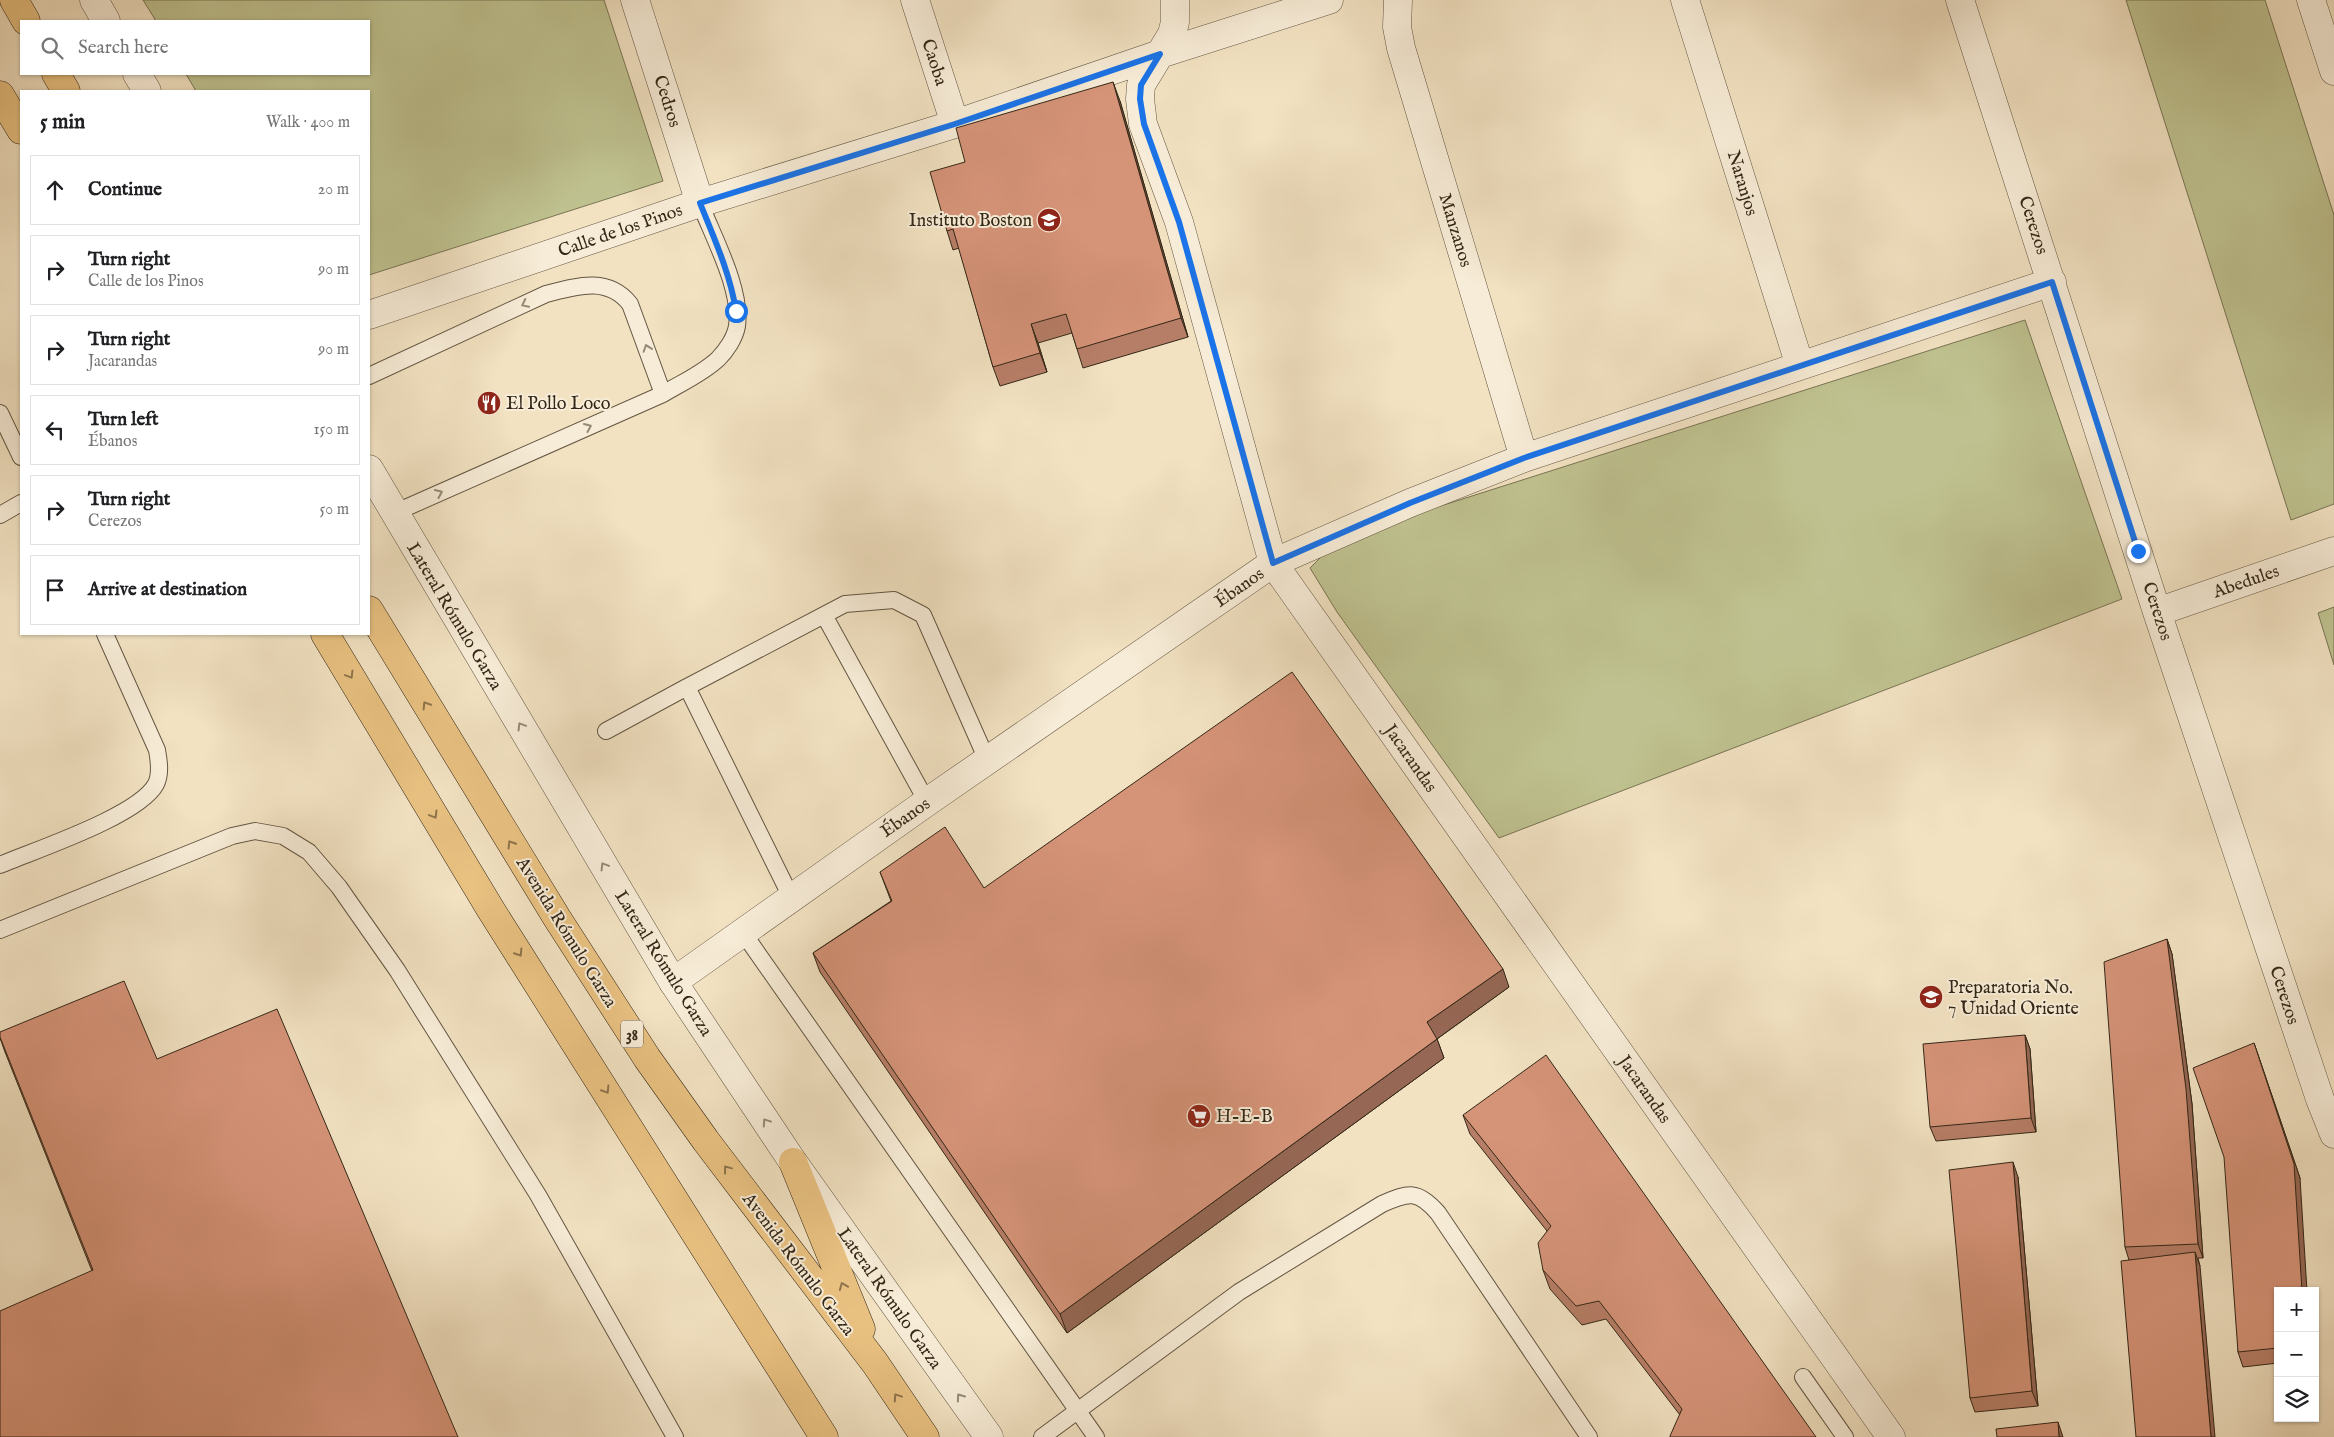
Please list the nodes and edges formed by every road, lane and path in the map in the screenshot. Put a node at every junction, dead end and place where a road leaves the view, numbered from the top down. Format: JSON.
{"nodes":[{"id":1,"x":14,"y":0,"type":"edge"},
{"id":2,"x":94,"y":0,"type":"edge"},
{"id":3,"x":636,"y":0,"type":"edge"},
{"id":4,"x":915,"y":0,"type":"edge"},
{"id":5,"x":1175,"y":0,"type":"edge"},
{"id":6,"x":1330,"y":0,"type":"edge"},
{"id":7,"x":1398,"y":0,"type":"edge"},
{"id":8,"x":1686,"y":0,"type":"edge"},
{"id":9,"x":1960,"y":0,"type":"edge"},
{"id":10,"x":2311,"y":0,"type":"edge"},
{"id":11,"x":25,"y":20,"type":"edge"},
{"id":12,"x":105,"y":20,"type":"edge"},
{"id":13,"x":1160,"y":54,"type":"junction"},
{"id":14,"x":2334,"y":71,"type":"edge"},
{"id":15,"x":57,"y":75,"type":"edge"},
{"id":16,"x":138,"y":75,"type":"edge"},
{"id":17,"x":65,"y":90,"type":"edge"},
{"id":18,"x":146,"y":90,"type":"edge"},
{"id":19,"x":0,"y":95,"type":"edge"},
{"id":20,"x":955,"y":124,"type":"junction"},
{"id":21,"x":20,"y":128,"type":"edge"},
{"id":22,"x":700,"y":203,"type":"junction"},
{"id":23,"x":2052,"y":282,"type":"junction"},
{"id":24,"x":370,"y":315,"type":"edge"},
{"id":25,"x":1800,"y":366,"type":"junction"},
{"id":26,"x":370,"y":376,"type":"edge"},
{"id":27,"x":663,"y":394,"type":"junction"},
{"id":28,"x":0,"y":414,"type":"edge"},
{"id":29,"x":20,"y":455,"type":"edge"},
{"id":30,"x":1524,"y":458,"type":"junction"},
{"id":31,"x":370,"y":471,"type":"edge"},
{"id":32,"x":20,"y":503,"type":"edge"},
{"id":33,"x":394,"y":513,"type":"junction"},
{"id":34,"x":0,"y":515,"type":"edge"},
{"id":35,"x":2334,"y":551,"type":"edge"},
{"id":36,"x":1273,"y":563,"type":"junction"},
{"id":37,"x":370,"y":612,"type":"edge"},
{"id":38,"x":2158,"y":612,"type":"junction"},
{"id":39,"x":824,"y":615,"type":"junction"},
{"id":40,"x":105,"y":635,"type":"edge"},
{"id":41,"x":326,"y":635,"type":"edge"},
{"id":42,"x":687,"y":687,"type":"junction"},
{"id":43,"x":606,"y":731,"type":"dead end"},
{"id":44,"x":987,"y":760,"type":"junction"},
{"id":45,"x":928,"y":802,"type":"junction"},
{"id":46,"x":0,"y":864,"type":"edge"},
{"id":47,"x":791,"y":897,"type":"junction"},
{"id":48,"x":0,"y":930,"type":"edge"},
{"id":49,"x":742,"y":931,"type":"junction"},
{"id":50,"x":672,"y":982,"type":"junction"},
{"id":51,"x":2334,"y":1134,"type":"edge"},
{"id":52,"x":793,"y":1162,"type":"junction"},
{"id":53,"x":875,"y":1363,"type":"junction"},
{"id":54,"x":1803,"y":1377,"type":"dead end"},
{"id":55,"x":1078,"y":1410,"type":"junction"},
{"id":56,"x":675,"y":1437,"type":"edge"},
{"id":57,"x":824,"y":1437,"type":"edge"},
{"id":58,"x":925,"y":1437,"type":"edge"},
{"id":59,"x":989,"y":1437,"type":"edge"},
{"id":60,"x":1042,"y":1437,"type":"edge"},
{"id":61,"x":1096,"y":1437,"type":"edge"},
{"id":62,"x":1589,"y":1437,"type":"edge"},
{"id":63,"x":1845,"y":1437,"type":"edge"},
{"id":64,"x":1891,"y":1437,"type":"edge"}],
"edges":[{"from":1,"to":11,"type":"main road"},
{"from":2,"to":12,"type":"street"},
{"from":3,"to":22,"type":"street","name":"Cedros"},
{"from":4,"to":20,"type":"street","name":"Caoba"},
{"from":5,"to":13,"type":"street","name":"Jacarandas"},
{"from":6,"to":13,"type":"street","name":"Calle de los Pinos"},
{"from":7,"to":30,"type":"street","name":"Manzanos"},
{"from":8,"to":25,"type":"street","name":"Naranjos"},
{"from":9,"to":23,"type":"street","name":"Cerezos"},
{"from":10,"to":14,"type":"street"},
{"from":13,"to":20,"type":"street","name":"Calle de los Pinos"},
{"from":13,"to":36,"type":"street","name":"Jacarandas"},
{"from":15,"to":17,"type":"main road"},
{"from":16,"to":18,"type":"street"},
{"from":19,"to":21,"type":"main road"},
{"from":20,"to":22,"type":"street","name":"Calle de los Pinos"},
{"from":22,"to":24,"type":"street","name":"Calle de los Pinos"},
{"from":22,"to":27,"type":"lane"},
{"from":23,"to":25,"type":"street","name":"Ébanos"},
{"from":23,"to":38,"type":"street","name":"Cerezos"},
{"from":25,"to":30,"type":"street","name":"Ébanos"},
{"from":27,"to":26,"type":"lane","one_way":true},
{"from":33,"to":27,"type":"lane","one_way":true},
{"from":28,"to":29,"type":"lane"},
{"from":30,"to":36,"type":"street","name":"Ébanos"},
{"from":31,"to":33,"type":"street","name":"Lateral Rómulo Garza"},
{"from":32,"to":34,"type":"lane"},
{"from":50,"to":33,"type":"street","name":"Lateral Rómulo Garza","one_way":true},
{"from":35,"to":38,"type":"street","name":"Abedules"},
{"from":36,"to":44,"type":"street","name":"Ébanos"},
{"from":36,"to":64,"type":"street","name":"Jacarandas"},
{"from":53,"to":37,"type":"main road","name":"Avenida Rómulo Garza","number":"38","one_way":true},
{"from":38,"to":51,"type":"street","name":"Cerezos"},
{"from":39,"to":42,"type":"lane"},
{"from":39,"to":44,"type":"lane"},
{"from":39,"to":45,"type":"lane"},
{"from":40,"to":46,"type":"lane"},
{"from":41,"to":57,"type":"main road","one_way":true},
{"from":42,"to":43,"type":"lane"},
{"from":42,"to":47,"type":"lane"},
{"from":44,"to":45,"type":"street","name":"Ébanos"},
{"from":45,"to":47,"type":"street","name":"Ébanos"},
{"from":47,"to":49,"type":"street","name":"Ébanos"},
{"from":48,"to":56,"type":"lane"},
{"from":49,"to":50,"type":"street","name":"Ébanos"},
{"from":49,"to":55,"type":"lane"},
{"from":52,"to":50,"type":"street","name":"Lateral Rómulo Garza","one_way":true},
{"from":53,"to":52,"type":"main road","one_way":true},
{"from":59,"to":52,"type":"street","name":"Lateral Rómulo Garza","one_way":true},
{"from":58,"to":53,"type":"main road","name":"Avenida Rómulo Garza","number":"38","one_way":true},
{"from":54,"to":63,"type":"lane"},
{"from":55,"to":60,"type":"lane"},
{"from":55,"to":61,"type":"lane"},
{"from":55,"to":62,"type":"lane"}]}
